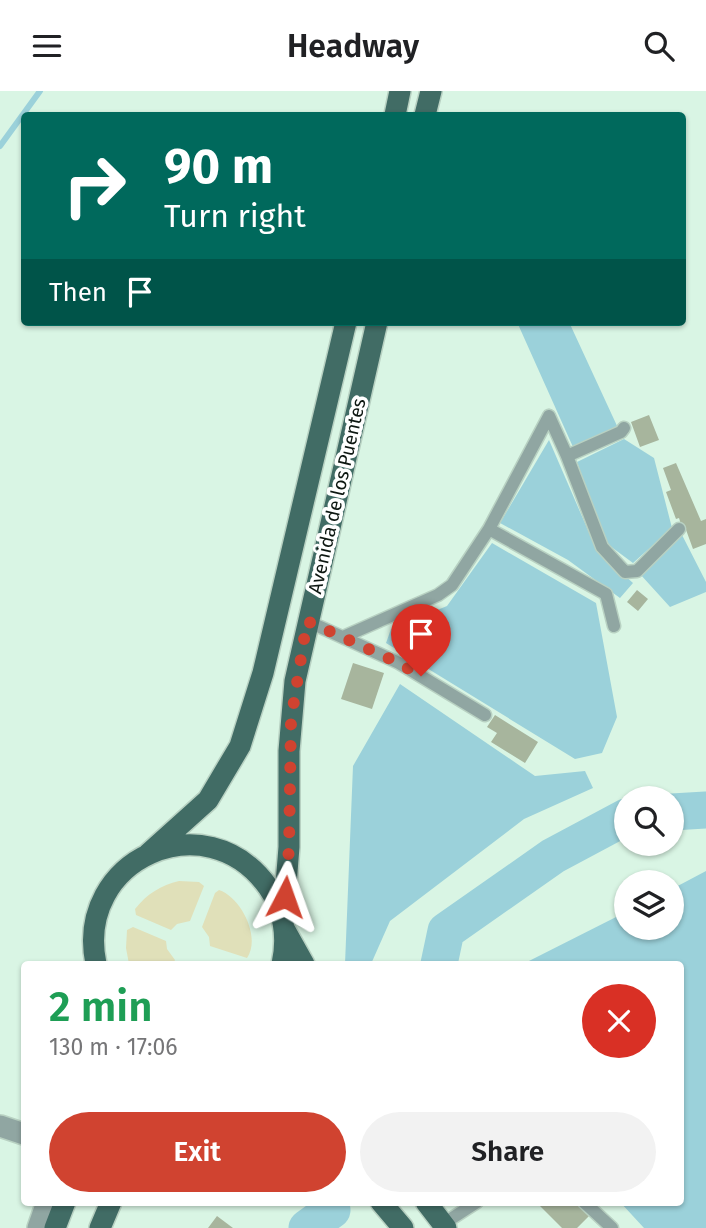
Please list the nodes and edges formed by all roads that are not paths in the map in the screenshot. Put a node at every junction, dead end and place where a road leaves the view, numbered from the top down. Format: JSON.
{"nodes":[{"id":1,"x":400,"y":91,"type":"edge"},
{"id":2,"x":431,"y":91,"type":"edge"},
{"id":3,"x":396,"y":112,"type":"edge"},
{"id":4,"x":426,"y":112,"type":"edge"},
{"id":5,"x":345,"y":326,"type":"edge"},
{"id":6,"x":376,"y":326,"type":"edge"},
{"id":7,"x":624,"y":428,"type":"dead end"},
{"id":8,"x":567,"y":456,"type":"junction"},
{"id":9,"x":489,"y":529,"type":"junction"},
{"id":10,"x":679,"y":529,"type":"dead end"},
{"id":11,"x":307,"y":621,"type":"junction"},
{"id":12,"x":614,"y":625,"type":"dead end"},
{"id":13,"x":343,"y":637,"type":"junction"},
{"id":14,"x":485,"y":715,"type":"dead end"},
{"id":15,"x":148,"y":854,"type":"junction"},
{"id":16,"x":284,"y":926,"type":"junction"},
{"id":17,"x":96,"y":961,"type":"edge"},
{"id":18,"x":296,"y":961,"type":"edge"},
{"id":19,"x":0,"y":1126,"type":"edge"},
{"id":20,"x":21,"y":1133,"type":"edge"},
{"id":21,"x":45,"y":1206,"type":"edge"},
{"id":22,"x":63,"y":1206,"type":"edge"},
{"id":23,"x":109,"y":1206,"type":"edge"},
{"id":24,"x":384,"y":1206,"type":"edge"},
{"id":25,"x":429,"y":1206,"type":"edge"},
{"id":26,"x":472,"y":1206,"type":"edge"},
{"id":27,"x":588,"y":1206,"type":"edge"},
{"id":28,"x":445,"y":1226,"type":"edge"},
{"id":29,"x":37,"y":1228,"type":"edge"},
{"id":30,"x":55,"y":1228,"type":"edge"},
{"id":31,"x":100,"y":1228,"type":"edge"},
{"id":32,"x":402,"y":1228,"type":"edge"},
{"id":33,"x":612,"y":1228,"type":"edge"}],
"edges":[{"from":1,"to":3,"type":"main road"},
{"from":2,"to":4,"type":"main road"},
{"from":5,"to":15,"type":"main road","name":"Avenida de los Puentes"},
{"from":6,"to":11,"type":"main road","name":"Avenida de los Puentes"},
{"from":7,"to":8,"type":"lane"},
{"from":8,"to":9,"type":"lane"},
{"from":8,"to":10,"type":"lane"},
{"from":9,"to":12,"type":"lane"},
{"from":9,"to":13,"type":"lane"},
{"from":11,"to":13,"type":"lane"},
{"from":11,"to":16,"type":"main road","name":"Avenida de los Puentes"},
{"from":13,"to":14,"type":"lane"},
{"from":15,"to":16,"type":"main road"},
{"from":15,"to":17,"type":"main road","name":"Avenida de los Puentes"},
{"from":16,"to":18,"type":"main road","name":"Avenida de los Puentes"},
{"from":19,"to":20,"type":"street"},
{"from":21,"to":29,"type":"street"},
{"from":22,"to":30,"type":"main road"},
{"from":23,"to":31,"type":"main road"},
{"from":24,"to":32,"type":"main road"},
{"from":25,"to":28,"type":"main road"},
{"from":26,"to":28,"type":"lane"},
{"from":27,"to":33,"type":"lane"}]}
